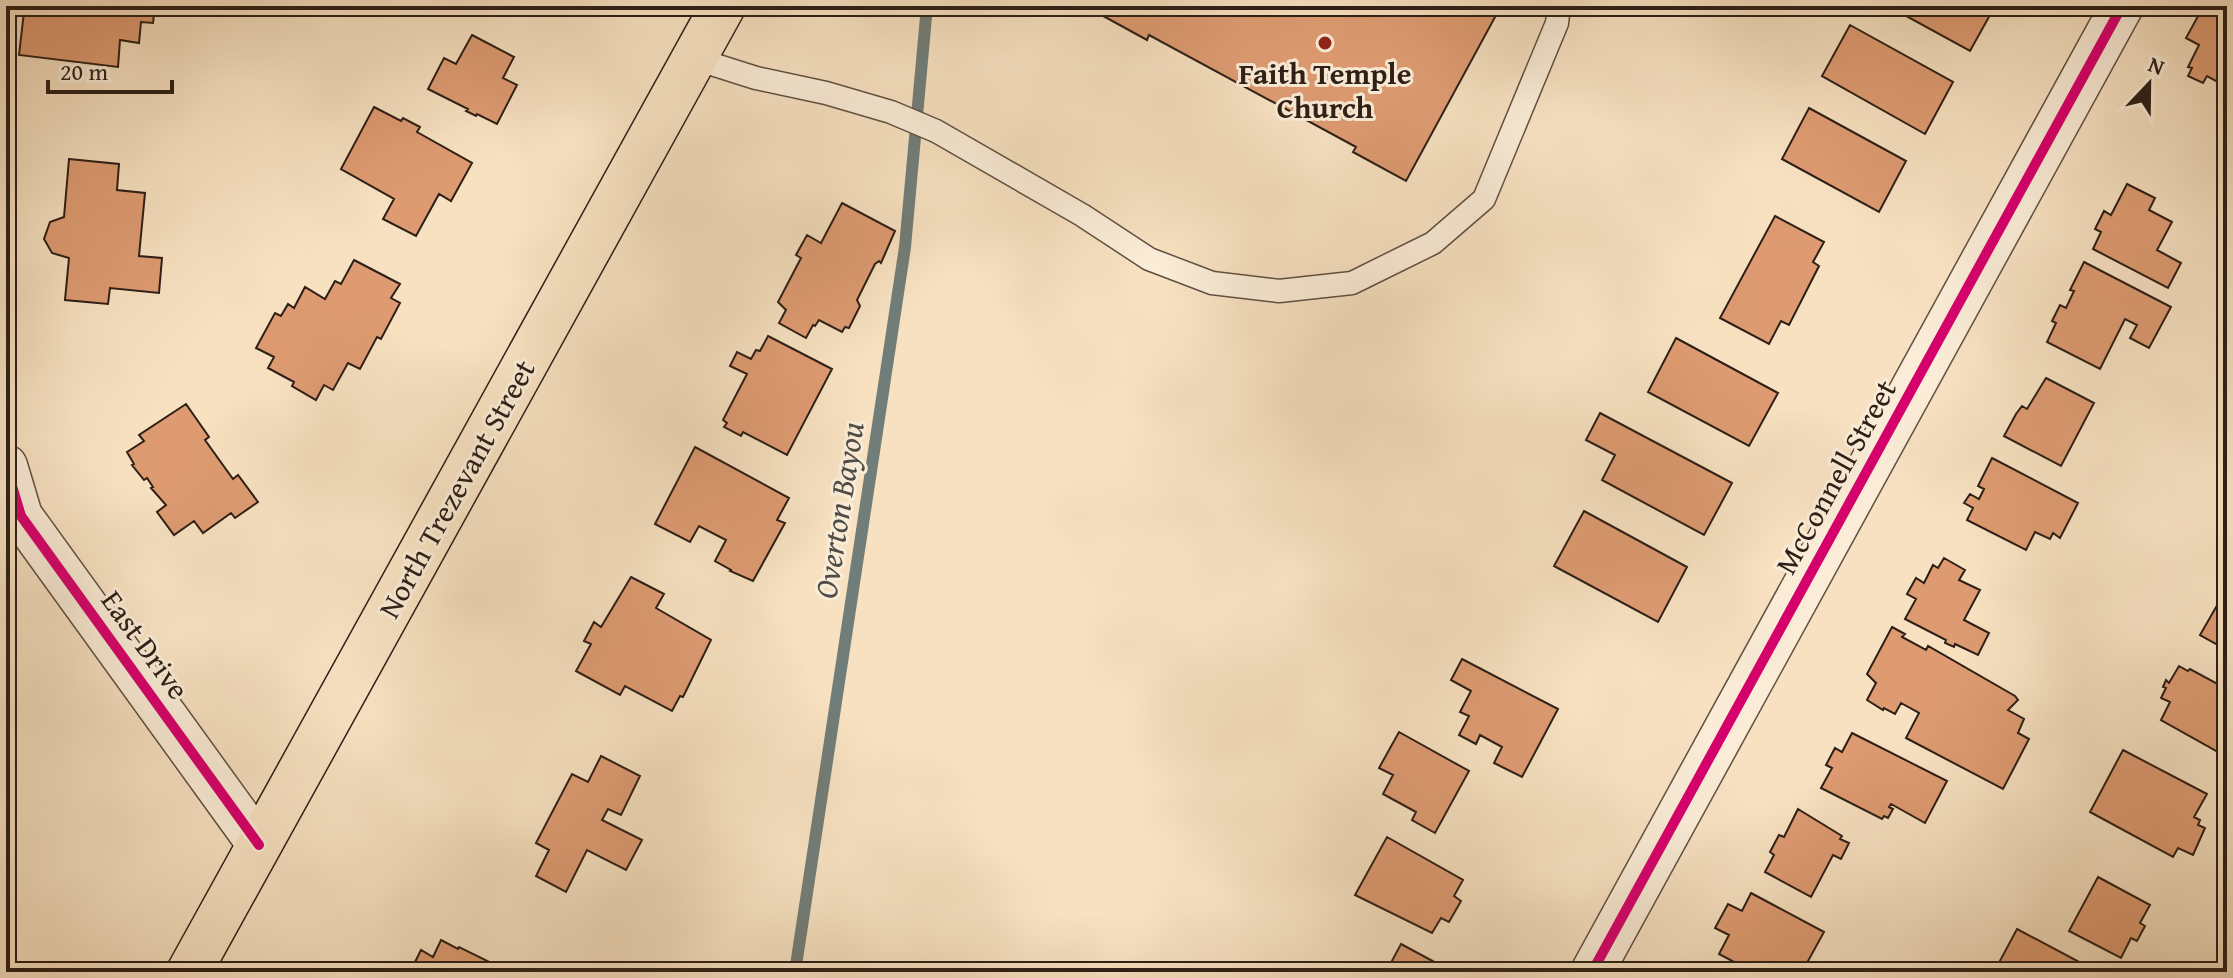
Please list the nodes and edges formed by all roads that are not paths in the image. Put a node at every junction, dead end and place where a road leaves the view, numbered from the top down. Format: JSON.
{"nodes":[{"id":1,"x":723,"y":6,"type":"edge"},
{"id":2,"x":1559,"y":6,"type":"edge"},
{"id":3,"x":2122,"y":6,"type":"edge"},
{"id":4,"x":696,"y":59,"type":"junction"},
{"id":5,"x":6,"y":466,"type":"edge"},
{"id":6,"x":259,"y":845,"type":"junction"},
{"id":7,"x":189,"y":972,"type":"edge"},
{"id":8,"x":1592,"y":972,"type":"edge"}],
"edges":[{"from":1,"to":4,"type":"main road","name":"North Trezevant Street"},
{"from":2,"to":4,"type":"lane"},
{"from":3,"to":8,"type":"street","name":"McConnell Street"},
{"from":4,"to":6,"type":"main road","name":"North Trezevant Street"},
{"from":5,"to":6,"type":"street","name":"East Drive"},
{"from":6,"to":7,"type":"main road","name":"North Trezevant Street"}]}
